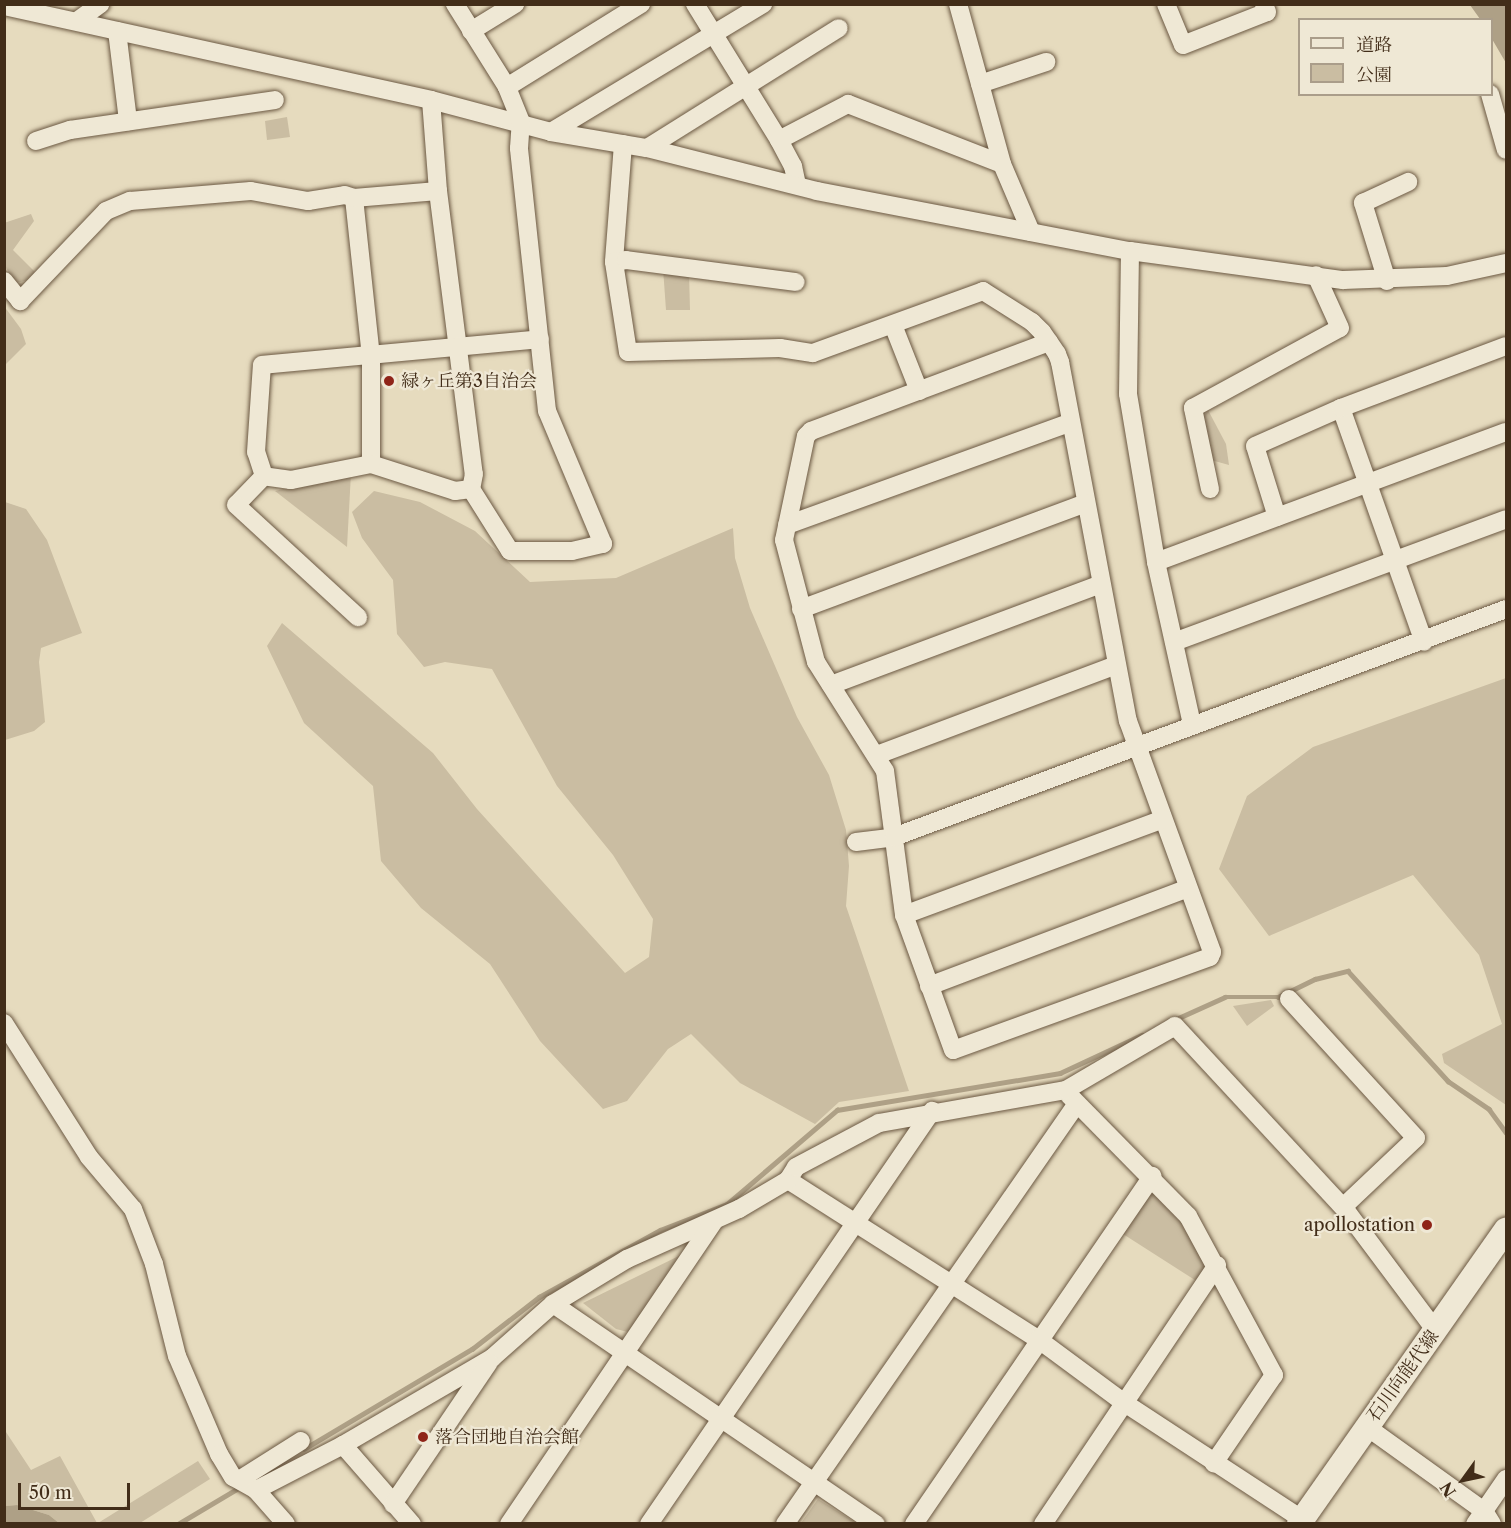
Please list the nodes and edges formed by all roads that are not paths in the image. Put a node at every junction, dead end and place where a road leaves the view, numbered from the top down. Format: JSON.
{"nodes":[{"id":1,"x":100,"y":4,"type":"edge"},
{"id":2,"x":455,"y":4,"type":"edge"},
{"id":3,"x":515,"y":4,"type":"edge"},
{"id":4,"x":641,"y":4,"type":"edge"},
{"id":5,"x":695,"y":4,"type":"edge"},
{"id":6,"x":762,"y":4,"type":"edge"},
{"id":7,"x":1166,"y":4,"type":"edge"},
{"id":8,"x":1264,"y":4,"type":"edge"},
{"id":9,"x":963,"y":6,"type":"edge"},
{"id":10,"x":9,"y":12,"type":"edge"},
{"id":11,"x":77,"y":21,"type":"junction"},
{"id":12,"x":839,"y":28,"type":"dead end"},
{"id":13,"x":117,"y":31,"type":"junction"},
{"id":14,"x":471,"y":31,"type":"junction"},
{"id":15,"x":712,"y":35,"type":"junction"},
{"id":16,"x":1046,"y":62,"type":"dead end"},
{"id":17,"x":980,"y":84,"type":"junction"},
{"id":18,"x":507,"y":87,"type":"junction"},
{"id":19,"x":745,"y":87,"type":"junction"},
{"id":20,"x":1491,"y":96,"type":"edge"},
{"id":21,"x":275,"y":100,"type":"dead end"},
{"id":22,"x":431,"y":100,"type":"junction"},
{"id":23,"x":128,"y":121,"type":"junction"},
{"id":24,"x":521,"y":122,"type":"junction"},
{"id":25,"x":551,"y":132,"type":"junction"},
{"id":26,"x":779,"y":140,"type":"junction"},
{"id":27,"x":36,"y":141,"type":"dead end"},
{"id":28,"x":623,"y":144,"type":"junction"},
{"id":29,"x":647,"y":148,"type":"junction"},
{"id":30,"x":1506,"y":150,"type":"edge"},
{"id":31,"x":1002,"y":164,"type":"junction"},
{"id":32,"x":1408,"y":182,"type":"dead end"},
{"id":33,"x":797,"y":185,"type":"junction"},
{"id":34,"x":438,"y":190,"type":"junction"},
{"id":35,"x":354,"y":198,"type":"junction"},
{"id":36,"x":1031,"y":232,"type":"junction"},
{"id":37,"x":1130,"y":251,"type":"junction"},
{"id":38,"x":614,"y":262,"type":"junction"},
{"id":39,"x":1506,"y":263,"type":"edge"},
{"id":40,"x":1316,"y":275,"type":"junction"},
{"id":41,"x":4,"y":281,"type":"edge"},
{"id":42,"x":1387,"y":281,"type":"junction"},
{"id":43,"x":796,"y":282,"type":"dead end"},
{"id":44,"x":893,"y":325,"type":"junction"},
{"id":45,"x":540,"y":339,"type":"junction"},
{"id":46,"x":1049,"y":342,"type":"junction"},
{"id":47,"x":458,"y":345,"type":"junction"},
{"id":48,"x":1506,"y":346,"type":"edge"},
{"id":49,"x":371,"y":357,"type":"junction"},
{"id":50,"x":919,"y":391,"type":"junction"},
{"id":51,"x":1341,"y":408,"type":"junction"},
{"id":52,"x":1071,"y":423,"type":"junction"},
{"id":53,"x":1506,"y":432,"type":"edge"},
{"id":54,"x":371,"y":464,"type":"junction"},
{"id":55,"x":264,"y":476,"type":"junction"},
{"id":56,"x":1368,"y":484,"type":"junction"},
{"id":57,"x":471,"y":489,"type":"junction"},
{"id":58,"x":1210,"y":489,"type":"dead end"},
{"id":59,"x":1086,"y":503,"type":"junction"},
{"id":60,"x":1277,"y":517,"type":"junction"},
{"id":61,"x":1506,"y":519,"type":"edge"},
{"id":62,"x":787,"y":525,"type":"junction"},
{"id":63,"x":1393,"y":560,"type":"junction"},
{"id":64,"x":1156,"y":562,"type":"junction"},
{"id":65,"x":1101,"y":584,"type":"junction"},
{"id":66,"x":801,"y":609,"type":"junction"},
{"id":67,"x":1506,"y":609,"type":"edge"},
{"id":68,"x":358,"y":617,"type":"dead end"},
{"id":69,"x":1174,"y":642,"type":"junction"},
{"id":70,"x":1424,"y":642,"type":"junction"},
{"id":71,"x":1116,"y":665,"type":"junction"},
{"id":72,"x":831,"y":686,"type":"junction"},
{"id":73,"x":1192,"y":725,"type":"junction"},
{"id":74,"x":1136,"y":746,"type":"junction"},
{"id":75,"x":876,"y":754,"type":"junction"},
{"id":76,"x":1162,"y":819,"type":"junction"},
{"id":77,"x":894,"y":837,"type":"junction"},
{"id":78,"x":856,"y":843,"type":"dead end"},
{"id":79,"x":1188,"y":888,"type":"junction"},
{"id":80,"x":904,"y":915,"type":"junction"},
{"id":81,"x":929,"y":986,"type":"junction"},
{"id":82,"x":1289,"y":999,"type":"dead end"},
{"id":83,"x":4,"y":1023,"type":"edge"},
{"id":84,"x":1066,"y":1090,"type":"junction"},
{"id":85,"x":1076,"y":1105,"type":"junction"},
{"id":86,"x":932,"y":1112,"type":"junction"},
{"id":87,"x":1152,"y":1176,"type":"junction"},
{"id":88,"x":788,"y":1180,"type":"junction"},
{"id":89,"x":1343,"y":1207,"type":"junction"},
{"id":90,"x":714,"y":1221,"type":"junction"},
{"id":91,"x":852,"y":1224,"type":"junction"},
{"id":92,"x":1506,"y":1229,"type":"edge"},
{"id":93,"x":1217,"y":1265,"type":"junction"},
{"id":94,"x":950,"y":1282,"type":"junction"},
{"id":95,"x":553,"y":1304,"type":"junction"},
{"id":96,"x":1436,"y":1331,"type":"junction"},
{"id":97,"x":1038,"y":1339,"type":"junction"},
{"id":98,"x":626,"y":1353,"type":"junction"},
{"id":99,"x":492,"y":1358,"type":"junction"},
{"id":100,"x":1126,"y":1404,"type":"junction"},
{"id":101,"x":720,"y":1420,"type":"junction"},
{"id":102,"x":1367,"y":1427,"type":"junction"},
{"id":103,"x":301,"y":1441,"type":"dead end"},
{"id":104,"x":342,"y":1445,"type":"junction"},
{"id":105,"x":1214,"y":1463,"type":"junction"},
{"id":106,"x":1506,"y":1479,"type":"edge"},
{"id":107,"x":239,"y":1480,"type":"junction"},
{"id":108,"x":813,"y":1480,"type":"junction"},
{"id":109,"x":256,"y":1490,"type":"junction"},
{"id":110,"x":393,"y":1504,"type":"junction"},
{"id":111,"x":1484,"y":1519,"type":"edge"},
{"id":112,"x":1301,"y":1521,"type":"edge"},
{"id":113,"x":286,"y":1524,"type":"edge"},
{"id":114,"x":412,"y":1524,"type":"edge"},
{"id":115,"x":509,"y":1524,"type":"edge"},
{"id":116,"x":649,"y":1524,"type":"edge"},
{"id":117,"x":784,"y":1524,"type":"edge"},
{"id":118,"x":876,"y":1524,"type":"edge"},
{"id":119,"x":914,"y":1524,"type":"edge"},
{"id":120,"x":1044,"y":1524,"type":"edge"}],
"edges":[{"from":1,"to":11,"type":"street"},
{"from":2,"to":14,"type":"street"},
{"from":3,"to":14,"type":"street"},
{"from":4,"to":18,"type":"street"},
{"from":5,"to":15,"type":"street"},
{"from":6,"to":15,"type":"street"},
{"from":7,"to":8,"type":"street"},
{"from":9,"to":17,"type":"street"},
{"from":10,"to":11,"type":"street"},
{"from":11,"to":13,"type":"street"},
{"from":12,"to":19,"type":"street"},
{"from":13,"to":22,"type":"street"},
{"from":13,"to":23,"type":"street"},
{"from":14,"to":18,"type":"street"},
{"from":15,"to":19,"type":"street"},
{"from":15,"to":25,"type":"street"},
{"from":16,"to":17,"type":"street"},
{"from":17,"to":31,"type":"street"},
{"from":18,"to":24,"type":"street"},
{"from":19,"to":26,"type":"street"},
{"from":19,"to":29,"type":"street"},
{"from":20,"to":30,"type":"street"},
{"from":21,"to":23,"type":"street"},
{"from":22,"to":24,"type":"street"},
{"from":22,"to":34,"type":"street"},
{"from":23,"to":27,"type":"street"},
{"from":24,"to":25,"type":"street"},
{"from":24,"to":45,"type":"street"},
{"from":25,"to":28,"type":"street"},
{"from":26,"to":31,"type":"street"},
{"from":26,"to":33,"type":"street"},
{"from":28,"to":29,"type":"street"},
{"from":28,"to":38,"type":"street"},
{"from":29,"to":33,"type":"street"},
{"from":31,"to":36,"type":"street"},
{"from":32,"to":42,"type":"street"},
{"from":33,"to":36,"type":"street"},
{"from":34,"to":35,"type":"street"},
{"from":34,"to":47,"type":"street"},
{"from":35,"to":41,"type":"street"},
{"from":35,"to":49,"type":"street"},
{"from":36,"to":37,"type":"street"},
{"from":37,"to":40,"type":"street"},
{"from":37,"to":64,"type":"street"},
{"from":38,"to":43,"type":"street"},
{"from":38,"to":44,"type":"street"},
{"from":39,"to":42,"type":"street"},
{"from":40,"to":42,"type":"street"},
{"from":40,"to":58,"type":"street"},
{"from":44,"to":46,"type":"street"},
{"from":44,"to":50,"type":"street"},
{"from":45,"to":47,"type":"street"},
{"from":45,"to":57,"type":"street"},
{"from":46,"to":50,"type":"street"},
{"from":46,"to":52,"type":"street"},
{"from":47,"to":49,"type":"street"},
{"from":47,"to":57,"type":"street"},
{"from":48,"to":51,"type":"street"},
{"from":49,"to":54,"type":"street"},
{"from":49,"to":55,"type":"street"},
{"from":50,"to":62,"type":"street"},
{"from":51,"to":56,"type":"street"},
{"from":51,"to":60,"type":"street"},
{"from":52,"to":59,"type":"street"},
{"from":52,"to":62,"type":"street"},
{"from":53,"to":56,"type":"street"},
{"from":54,"to":55,"type":"street"},
{"from":54,"to":57,"type":"street"},
{"from":55,"to":68,"type":"street"},
{"from":56,"to":60,"type":"street"},
{"from":56,"to":63,"type":"street"},
{"from":59,"to":65,"type":"street"},
{"from":59,"to":66,"type":"street"},
{"from":60,"to":64,"type":"street"},
{"from":61,"to":63,"type":"street"},
{"from":62,"to":66,"type":"street"},
{"from":63,"to":69,"type":"street"},
{"from":63,"to":70,"type":"street"},
{"from":64,"to":69,"type":"street"},
{"from":65,"to":71,"type":"street"},
{"from":65,"to":72,"type":"street"},
{"from":66,"to":72,"type":"street"},
{"from":67,"to":70,"type":"street"},
{"from":69,"to":73,"type":"street"},
{"from":70,"to":73,"type":"street"},
{"from":71,"to":74,"type":"street"},
{"from":71,"to":75,"type":"street"},
{"from":72,"to":75,"type":"street"},
{"from":73,"to":74,"type":"street"},
{"from":74,"to":76,"type":"street"},
{"from":74,"to":77,"type":"street"},
{"from":75,"to":77,"type":"street"},
{"from":76,"to":79,"type":"street"},
{"from":76,"to":80,"type":"street"},
{"from":77,"to":78,"type":"street"},
{"from":77,"to":80,"type":"street"},
{"from":79,"to":81,"type":"street"},
{"from":79,"to":81,"type":"street"},
{"from":80,"to":81,"type":"street"},
{"from":82,"to":89,"type":"street"},
{"from":83,"to":107,"type":"street"},
{"from":84,"to":85,"type":"street"},
{"from":84,"to":86,"type":"street"},
{"from":84,"to":89,"type":"street"},
{"from":85,"to":87,"type":"street"},
{"from":85,"to":94,"type":"street"},
{"from":86,"to":88,"type":"street"},
{"from":86,"to":91,"type":"street"},
{"from":87,"to":93,"type":"street"},
{"from":87,"to":97,"type":"street"},
{"from":88,"to":90,"type":"street"},
{"from":88,"to":91,"type":"street"},
{"from":89,"to":96,"type":"street"},
{"from":90,"to":95,"type":"street"},
{"from":90,"to":98,"type":"street"},
{"from":91,"to":94,"type":"street"},
{"from":91,"to":101,"type":"street"},
{"from":92,"to":96,"type":"main road","name":"石川向能代線"},
{"from":93,"to":100,"type":"street"},
{"from":93,"to":105,"type":"street"},
{"from":94,"to":97,"type":"street"},
{"from":94,"to":108,"type":"street"},
{"from":95,"to":98,"type":"street"},
{"from":95,"to":99,"type":"street"},
{"from":96,"to":102,"type":"main road","name":"石川向能代線"},
{"from":97,"to":100,"type":"street"},
{"from":97,"to":119,"type":"street"},
{"from":98,"to":101,"type":"street"},
{"from":98,"to":115,"type":"street"},
{"from":99,"to":104,"type":"street"},
{"from":99,"to":110,"type":"street"},
{"from":100,"to":105,"type":"street"},
{"from":100,"to":120,"type":"street"},
{"from":101,"to":108,"type":"street"},
{"from":101,"to":116,"type":"street"},
{"from":102,"to":111,"type":"street"},
{"from":102,"to":112,"type":"main road","name":"石川向能代線"},
{"from":103,"to":107,"type":"street"},
{"from":104,"to":109,"type":"street"},
{"from":104,"to":110,"type":"street"},
{"from":105,"to":112,"type":"street"},
{"from":106,"to":111,"type":"street"},
{"from":107,"to":109,"type":"street"},
{"from":108,"to":117,"type":"street"},
{"from":108,"to":118,"type":"street"},
{"from":109,"to":113,"type":"street"},
{"from":110,"to":114,"type":"street"}]}
